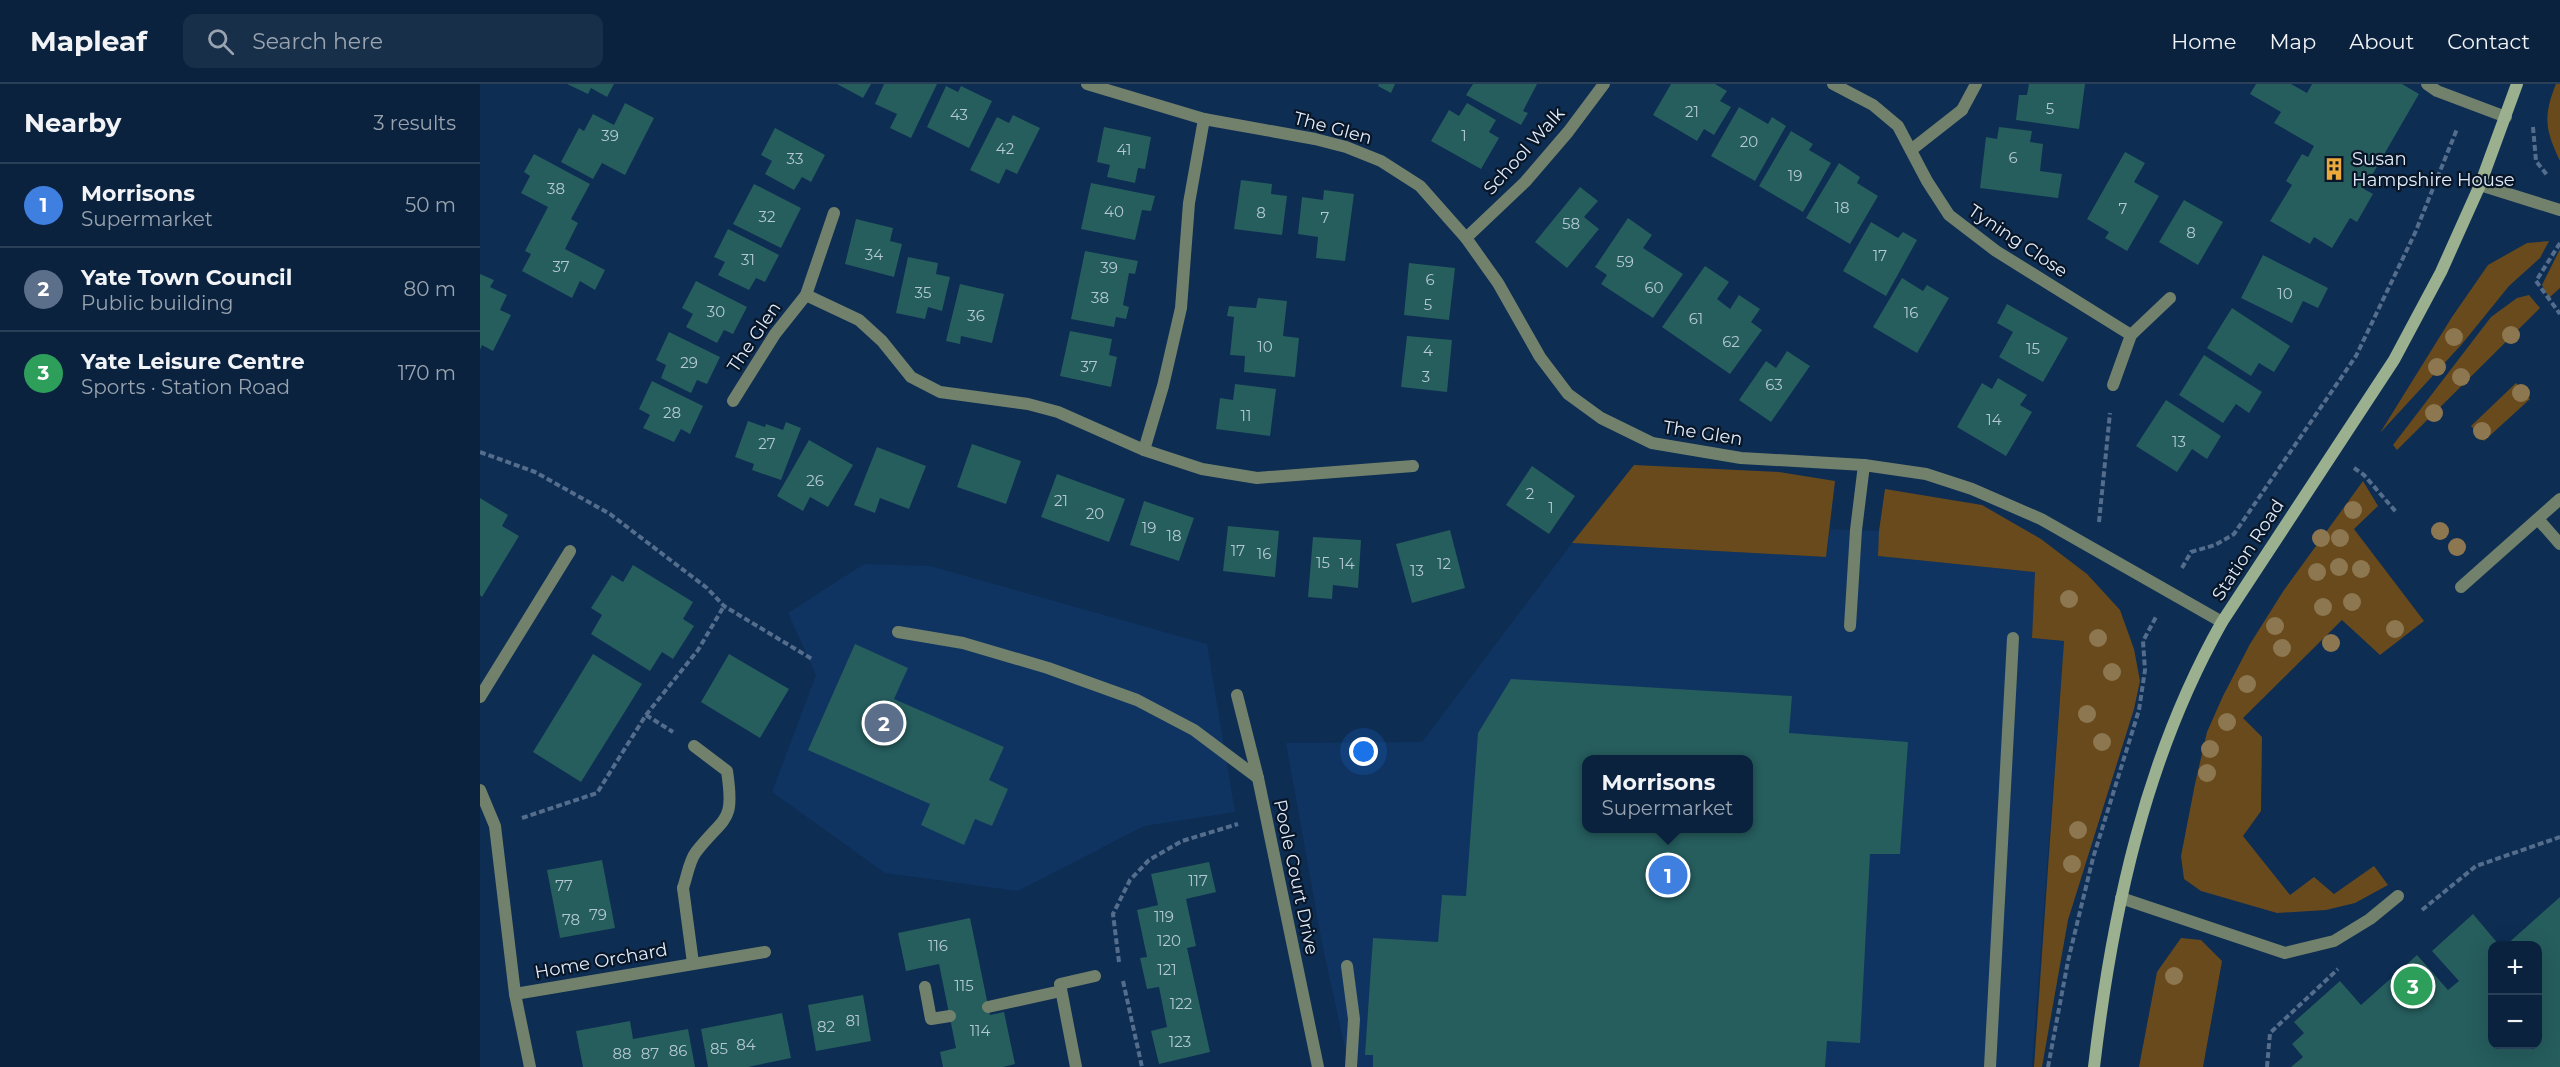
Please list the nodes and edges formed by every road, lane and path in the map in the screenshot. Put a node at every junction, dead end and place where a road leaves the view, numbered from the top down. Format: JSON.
{"nodes":[{"id":1,"x":1087,"y":84,"type":"edge"},
{"id":2,"x":1604,"y":84,"type":"edge"},
{"id":3,"x":1833,"y":84,"type":"edge"},
{"id":4,"x":1976,"y":84,"type":"edge"},
{"id":5,"x":2427,"y":84,"type":"edge"},
{"id":6,"x":2517,"y":84,"type":"edge"},
{"id":7,"x":2506,"y":117,"type":"junction"},
{"id":8,"x":2533,"y":117,"type":"dead end"},
{"id":9,"x":1204,"y":119,"type":"junction"},
{"id":10,"x":1911,"y":150,"type":"junction"},
{"id":11,"x":2551,"y":180,"type":"dead end"},
{"id":12,"x":2480,"y":185,"type":"junction"},
{"id":13,"x":2560,"y":210,"type":"edge"},
{"id":14,"x":834,"y":213,"type":"dead end"},
{"id":15,"x":1466,"y":238,"type":"junction"},
{"id":16,"x":2560,"y":243,"type":"edge"},
{"id":17,"x":806,"y":295,"type":"junction"},
{"id":18,"x":2170,"y":298,"type":"dead end"},
{"id":19,"x":2560,"y":314,"type":"edge"},
{"id":20,"x":2131,"y":335,"type":"junction"},
{"id":21,"x":2113,"y":385,"type":"joint"},
{"id":22,"x":733,"y":401,"type":"dead end"},
{"id":23,"x":1144,"y":450,"type":"junction"},
{"id":24,"x":480,"y":453,"type":"edge"},
{"id":25,"x":2332,"y":455,"type":"junction"},
{"id":26,"x":1864,"y":465,"type":"junction"},
{"id":27,"x":1413,"y":466,"type":"dead end"},
{"id":28,"x":2560,"y":499,"type":"edge"},
{"id":29,"x":2397,"y":513,"type":"dead end"},
{"id":30,"x":2538,"y":519,"type":"junction"},
{"id":31,"x":2560,"y":544,"type":"edge"},
{"id":32,"x":2096,"y":549,"type":"junction"},
{"id":33,"x":570,"y":551,"type":"dead end"},
{"id":34,"x":2461,"y":587,"type":"dead end"},
{"id":35,"x":724,"y":606,"type":"junction"},
{"id":36,"x":2223,"y":622,"type":"junction"},
{"id":37,"x":1850,"y":626,"type":"dead end"},
{"id":38,"x":898,"y":632,"type":"dead end"},
{"id":39,"x":2013,"y":638,"type":"dead end"},
{"id":40,"x":812,"y":659,"type":"dead end"},
{"id":41,"x":1237,"y":695,"type":"dead end"},
{"id":42,"x":480,"y":697,"type":"edge"},
{"id":43,"x":694,"y":746,"type":"dead end"},
{"id":44,"x":1258,"y":778,"type":"junction"},
{"id":45,"x":480,"y":789,"type":"edge"},
{"id":46,"x":1266,"y":819,"type":"junction"},
{"id":47,"x":488,"y":820,"type":"edge"},
{"id":48,"x":2398,"y":896,"type":"dead end"},
{"id":49,"x":2121,"y":898,"type":"junction"},
{"id":50,"x":765,"y":952,"type":"dead end"},
{"id":51,"x":693,"y":963,"type":"junction"},
{"id":52,"x":1347,"y":966,"type":"dead end"},
{"id":53,"x":1095,"y":976,"type":"dead end"},
{"id":54,"x":925,"y":987,"type":"dead end"},
{"id":55,"x":1061,"y":991,"type":"junction"},
{"id":56,"x":515,"y":994,"type":"junction"},
{"id":57,"x":988,"y":1007,"type":"dead end"},
{"id":58,"x":950,"y":1016,"type":"dead end"},
{"id":59,"x":530,"y":1067,"type":"edge"},
{"id":60,"x":1076,"y":1067,"type":"edge"},
{"id":61,"x":1142,"y":1067,"type":"edge"},
{"id":62,"x":1318,"y":1067,"type":"edge"},
{"id":63,"x":1351,"y":1067,"type":"edge"},
{"id":64,"x":1990,"y":1067,"type":"edge"},
{"id":65,"x":2094,"y":1067,"type":"edge"}],
"edges":[{"from":1,"to":9,"type":"street","name":"The Glen"},
{"from":2,"to":15,"type":"street","name":"School Walk"},
{"from":3,"to":10,"type":"street","name":"Tyning Close"},
{"from":4,"to":10,"type":"street"},
{"from":5,"to":7,"type":"street"},
{"from":6,"to":7,"type":"main road","name":"Station Road"},
{"from":7,"to":12,"type":"main road","name":"Station Road"},
{"from":8,"to":11,"type":"path"},
{"from":9,"to":15,"type":"street","name":"The Glen"},
{"from":9,"to":23,"type":"street"},
{"from":10,"to":20,"type":"street","name":"Tyning Close"},
{"from":12,"to":13,"type":"street"},
{"from":12,"to":25,"type":"main road","name":"Station Road"},
{"from":14,"to":17,"type":"street","name":"The Glen"},
{"from":15,"to":26,"type":"street","name":"The Glen"},
{"from":16,"to":19,"type":"path"},
{"from":17,"to":22,"type":"street","name":"The Glen"},
{"from":17,"to":23,"type":"street","name":"The Glen"},
{"from":18,"to":20,"type":"street"},
{"from":20,"to":21,"type":"street"},
{"from":21,"to":32,"type":"path"},
{"from":23,"to":27,"type":"street","name":"The Glen"},
{"from":24,"to":35,"type":"path"},
{"from":25,"to":29,"type":"path"},
{"from":25,"to":36,"type":"main road","name":"Station Road"},
{"from":26,"to":32,"type":"street","name":"The Glen"},
{"from":26,"to":37,"type":"street"},
{"from":28,"to":30,"type":"street"},
{"from":30,"to":31,"type":"street"},
{"from":30,"to":34,"type":"street"},
{"from":32,"to":36,"type":"street","name":"The Glen"},
{"from":33,"to":42,"type":"street"},
{"from":35,"to":40,"type":"path"},
{"from":35,"to":47,"type":"path"},
{"from":36,"to":49,"type":"main road","name":"Station Road"},
{"from":38,"to":44,"type":"street"},
{"from":39,"to":64,"type":"street"},
{"from":41,"to":44,"type":"street","name":"Poole Court Drive"},
{"from":43,"to":51,"type":"street","name":"Home Orchard"},
{"from":44,"to":46,"type":"street","name":"Poole Court Drive"},
{"from":45,"to":47,"type":"street","name":"Home Orchard"},
{"from":46,"to":61,"type":"path"},
{"from":46,"to":62,"type":"street","name":"Poole Court Drive"},
{"from":47,"to":56,"type":"street","name":"Home Orchard"},
{"from":48,"to":49,"type":"street"},
{"from":49,"to":65,"type":"main road","name":"Station Road"},
{"from":50,"to":51,"type":"street","name":"Home Orchard"},
{"from":51,"to":56,"type":"street","name":"Home Orchard"},
{"from":52,"to":63,"type":"street"},
{"from":53,"to":55,"type":"street"},
{"from":54,"to":58,"type":"street"},
{"from":55,"to":57,"type":"street"},
{"from":55,"to":60,"type":"street"},
{"from":56,"to":59,"type":"street","name":"Home Orchard"}]}
